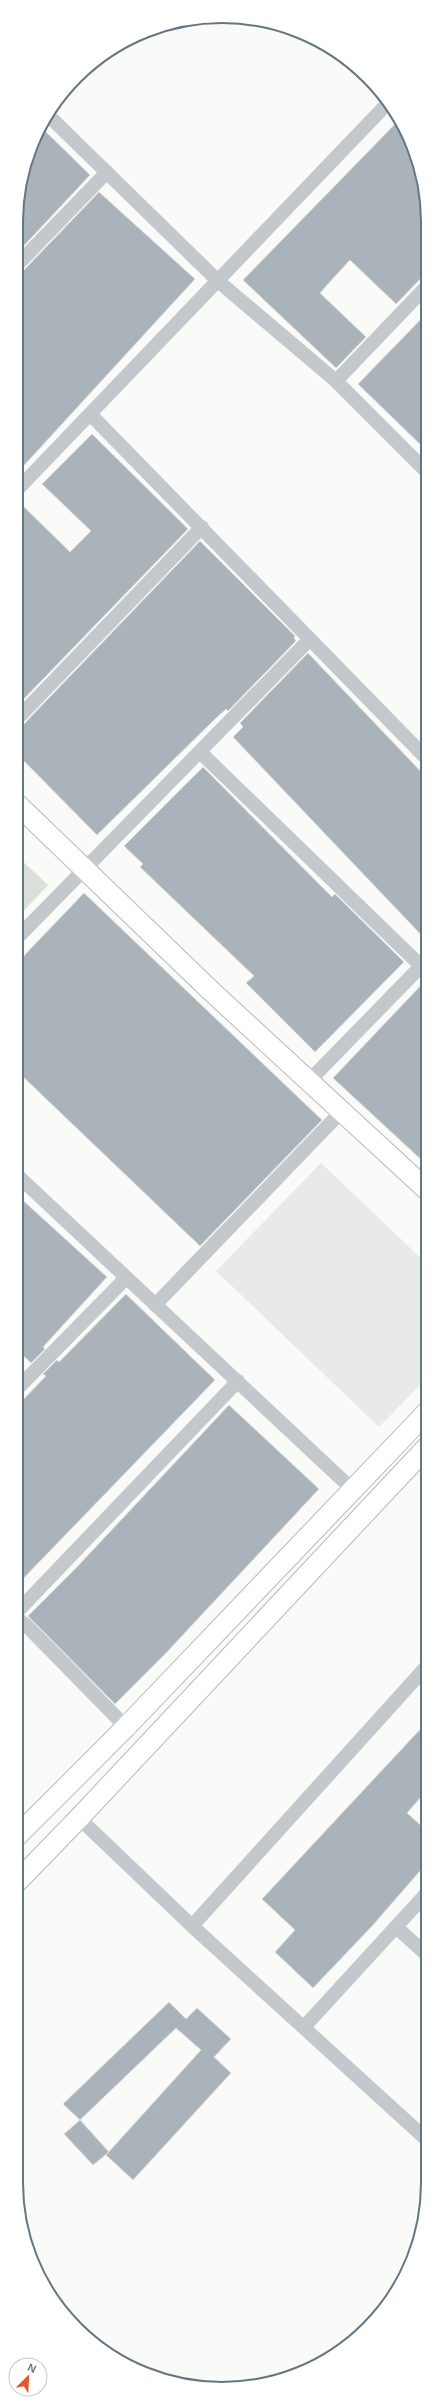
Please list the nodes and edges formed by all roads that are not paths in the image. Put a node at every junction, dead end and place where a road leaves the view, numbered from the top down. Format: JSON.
{"nodes":[{"id":1,"x":384,"y":107,"type":"edge"},
{"id":2,"x":52,"y":118,"type":"edge"},
{"id":3,"x":108,"y":172,"type":"junction"},
{"id":4,"x":23,"y":259,"type":"edge"},
{"id":5,"x":218,"y":281,"type":"junction"},
{"id":6,"x":421,"y":293,"type":"edge"},
{"id":7,"x":336,"y":381,"type":"junction"},
{"id":8,"x":92,"y":414,"type":"junction"},
{"id":9,"x":421,"y":466,"type":"edge"},
{"id":10,"x":23,"y":485,"type":"edge"},
{"id":11,"x":202,"y":527,"type":"junction"},
{"id":12,"x":310,"y":639,"type":"junction"},
{"id":13,"x":23,"y":713,"type":"edge"},
{"id":14,"x":200,"y":752,"type":"junction"},
{"id":15,"x":421,"y":753,"type":"edge"},
{"id":16,"x":23,"y":810,"type":"edge"},
{"id":17,"x":84,"y":867,"type":"junction"},
{"id":18,"x":23,"y":932,"type":"edge"},
{"id":19,"x":421,"y":960,"type":"edge"},
{"id":20,"x":421,"y":966,"type":"edge"},
{"id":21,"x":309,"y":1081,"type":"junction"},
{"id":22,"x":342,"y":1111,"type":"junction"},
{"id":23,"x":23,"y":1181,"type":"edge"},
{"id":24,"x":421,"y":1181,"type":"edge"},
{"id":25,"x":126,"y":1278,"type":"junction"},
{"id":26,"x":155,"y":1305,"type":"junction"},
{"id":27,"x":238,"y":1381,"type":"junction"},
{"id":28,"x":23,"y":1383,"type":"edge"},
{"id":29,"x":421,"y":1418,"type":"edge"},
{"id":30,"x":421,"y":1453,"type":"edge"},
{"id":31,"x":352,"y":1489,"type":"junction"},
{"id":32,"x":338,"y":1503,"type":"junction"},
{"id":33,"x":358,"y":1521,"type":"junction"},
{"id":34,"x":23,"y":1606,"type":"edge"},
{"id":35,"x":23,"y":1623,"type":"edge"},
{"id":36,"x":421,"y":1673,"type":"edge"},
{"id":37,"x":126,"y":1727,"type":"junction"},
{"id":38,"x":79,"y":1818,"type":"junction"},
{"id":39,"x":23,"y":1830,"type":"edge"},
{"id":40,"x":23,"y":1876,"type":"edge"},
{"id":41,"x":421,"y":1900,"type":"edge"},
{"id":42,"x":192,"y":1926,"type":"junction"},
{"id":43,"x":396,"y":1927,"type":"junction"},
{"id":44,"x":421,"y":1950,"type":"edge"},
{"id":45,"x":305,"y":2026,"type":"junction"},
{"id":46,"x":421,"y":2134,"type":"edge"}],
"edges":[{"from":1,"to":5,"type":"street"},
{"from":2,"to":3,"type":"street"},
{"from":3,"to":4,"type":"street"},
{"from":3,"to":5,"type":"street"},
{"from":5,"to":7,"type":"street"},
{"from":5,"to":8,"type":"street"},
{"from":6,"to":7,"type":"street"},
{"from":7,"to":9,"type":"street"},
{"from":8,"to":10,"type":"street"},
{"from":8,"to":11,"type":"street"},
{"from":11,"to":12,"type":"street"},
{"from":11,"to":13,"type":"street"},
{"from":12,"to":14,"type":"street"},
{"from":12,"to":15,"type":"street"},
{"from":14,"to":17,"type":"street"},
{"from":14,"to":19,"type":"street"},
{"from":16,"to":17,"type":"street"},
{"from":17,"to":18,"type":"street"},
{"from":17,"to":21,"type":"street"},
{"from":20,"to":21,"type":"street"},
{"from":21,"to":22,"type":"street"},
{"from":22,"to":24,"type":"street"},
{"from":22,"to":26,"type":"street"},
{"from":23,"to":25,"type":"street"},
{"from":25,"to":26,"type":"street"},
{"from":25,"to":28,"type":"street"},
{"from":26,"to":27,"type":"street"},
{"from":27,"to":31,"type":"street"},
{"from":27,"to":34,"type":"street"},
{"from":29,"to":31,"type":"street"},
{"from":30,"to":33,"type":"street"},
{"from":31,"to":32,"type":"street"},
{"from":32,"to":33,"type":"street"},
{"from":32,"to":37,"type":"street"},
{"from":33,"to":38,"type":"street"},
{"from":35,"to":37,"type":"street"},
{"from":36,"to":42,"type":"street"},
{"from":37,"to":39,"type":"street"},
{"from":38,"to":40,"type":"street"},
{"from":38,"to":42,"type":"street"},
{"from":41,"to":43,"type":"street"},
{"from":42,"to":45,"type":"street"},
{"from":43,"to":44,"type":"street"},
{"from":43,"to":45,"type":"street"},
{"from":45,"to":46,"type":"street"}]}
